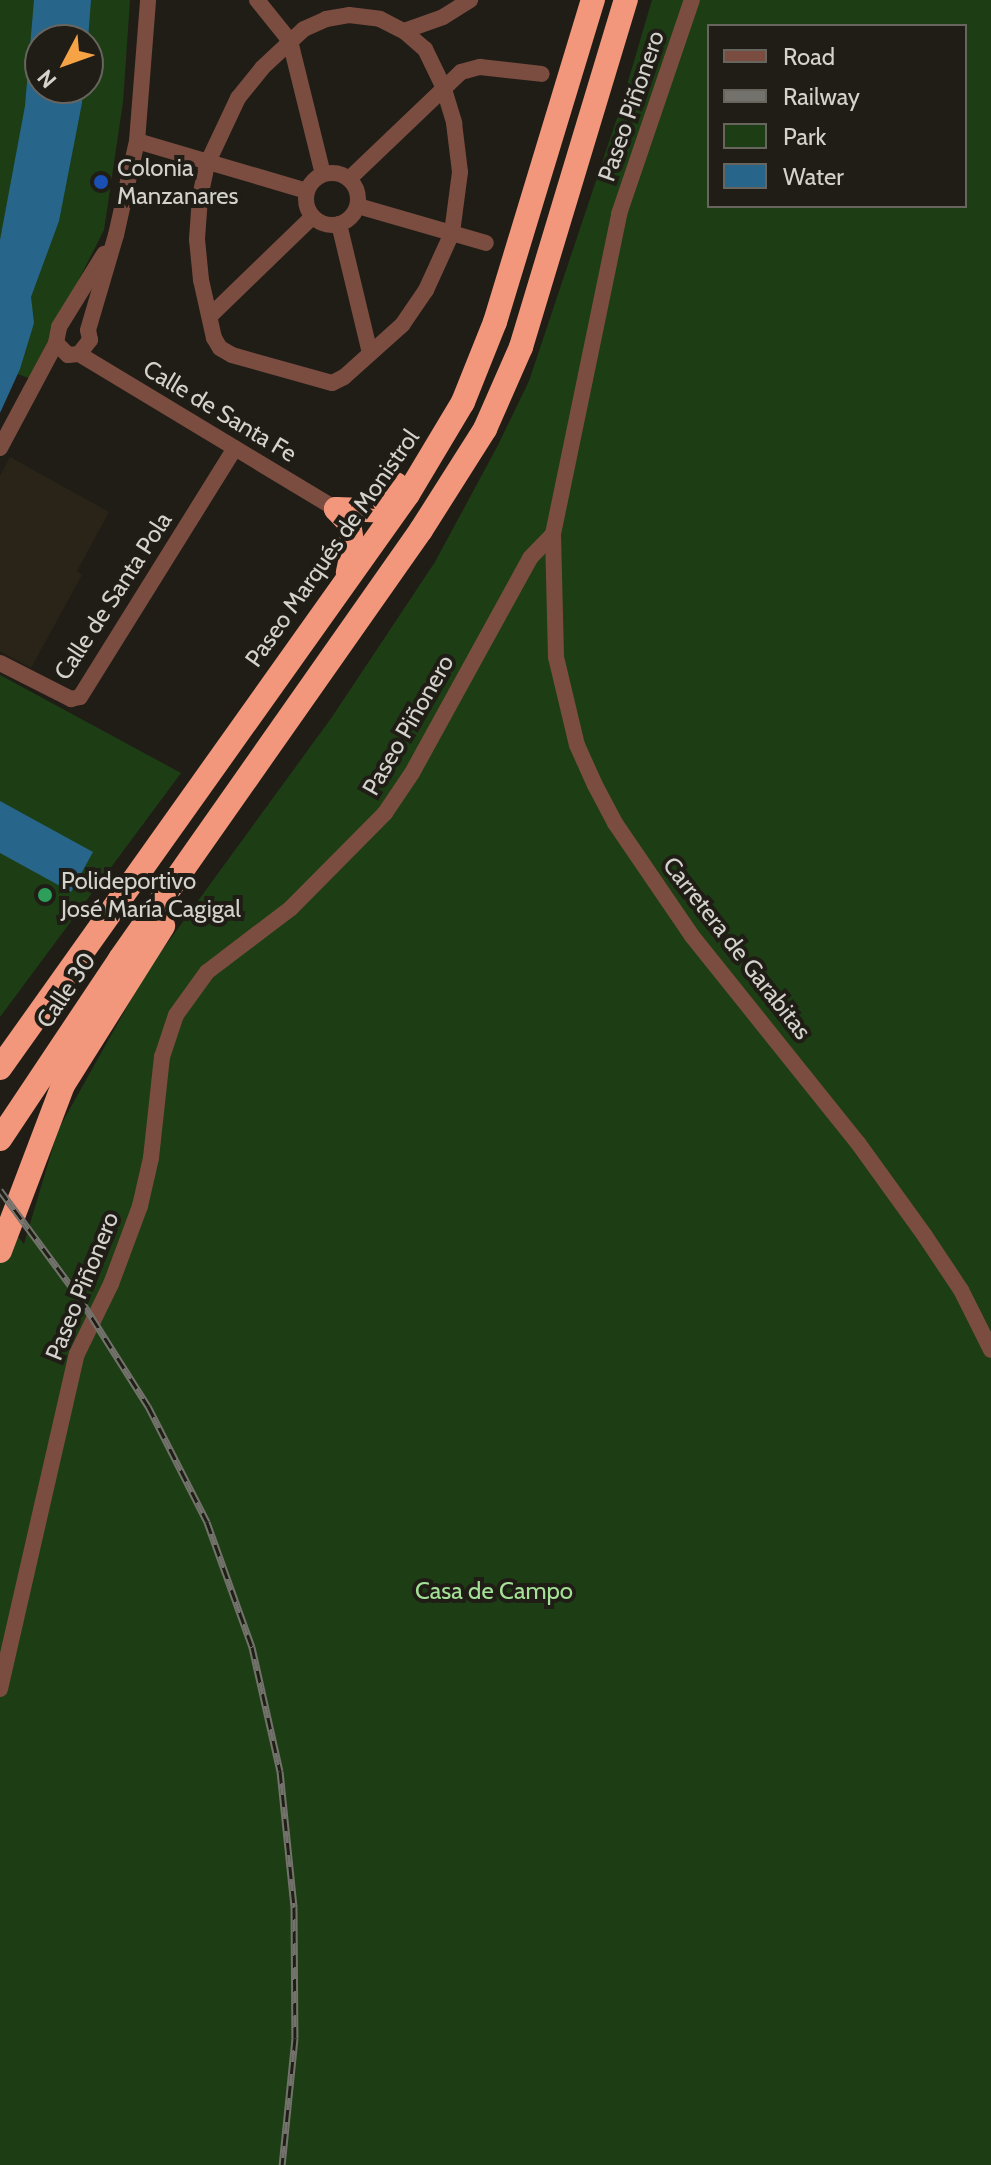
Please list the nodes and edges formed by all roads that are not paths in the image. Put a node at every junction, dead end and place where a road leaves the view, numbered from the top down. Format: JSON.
{"nodes":[{"id":1,"x":148,"y":0,"type":"edge"},
{"id":2,"x":257,"y":0,"type":"edge"},
{"id":3,"x":340,"y":0,"type":"edge"},
{"id":4,"x":470,"y":0,"type":"edge"},
{"id":5,"x":593,"y":0,"type":"edge"},
{"id":6,"x":626,"y":0,"type":"edge"},
{"id":7,"x":692,"y":0,"type":"edge"},
{"id":8,"x":349,"y":15,"type":"junction"},
{"id":9,"x":404,"y":31,"type":"junction"},
{"id":10,"x":290,"y":41,"type":"junction"},
{"id":11,"x":542,"y":74,"type":"dead end"},
{"id":12,"x":443,"y":86,"type":"junction"},
{"id":13,"x":137,"y":141,"type":"junction"},
{"id":14,"x":207,"y":164,"type":"junction"},
{"id":15,"x":323,"y":174,"type":"junction"},
{"id":16,"x":349,"y":179,"type":"junction"},
{"id":17,"x":307,"y":191,"type":"junction"},
{"id":18,"x":358,"y":206,"type":"junction"},
{"id":19,"x":312,"y":217,"type":"junction"},
{"id":20,"x":339,"y":224,"type":"junction"},
{"id":21,"x":452,"y":233,"type":"junction"},
{"id":22,"x":116,"y":235,"type":"junction"},
{"id":23,"x":486,"y":243,"type":"dead end"},
{"id":24,"x":210,"y":316,"type":"junction"},
{"id":25,"x":65,"y":323,"type":"junction"},
{"id":26,"x":88,"y":330,"type":"junction"},
{"id":27,"x":56,"y":343,"type":"junction"},
{"id":28,"x":370,"y":353,"type":"junction"},
{"id":29,"x":79,"y":354,"type":"junction"},
{"id":30,"x":463,"y":402,"type":"junction"},
{"id":31,"x":0,"y":448,"type":"edge"},
{"id":32,"x":235,"y":448,"type":"junction"},
{"id":33,"x":336,"y":509,"type":"junction"},
{"id":34,"x":553,"y":534,"type":"junction"},
{"id":35,"x":347,"y":578,"type":"junction"},
{"id":36,"x":0,"y":663,"type":"edge"},
{"id":37,"x":262,"y":757,"type":"junction"},
{"id":38,"x":0,"y":1068,"type":"edge"},
{"id":39,"x":0,"y":1139,"type":"edge"},
{"id":40,"x":0,"y":1251,"type":"edge"},
{"id":41,"x":991,"y":1350,"type":"edge"},
{"id":42,"x":0,"y":1689,"type":"edge"}],
"edges":[{"from":1,"to":13,"type":"street"},
{"from":2,"to":10,"type":"street"},
{"from":3,"to":8,"type":"street"},
{"from":4,"to":9,"type":"street"},
{"from":5,"to":30,"type":"highway","name":"Paseo Marqués de Monistrol"},
{"from":6,"to":37,"type":"highway"},
{"from":7,"to":34,"type":"street","name":"Paseo Piñonero"},
{"from":8,"to":9,"type":"street"},
{"from":8,"to":10,"type":"street"},
{"from":9,"to":12,"type":"street"},
{"from":10,"to":14,"type":"street"},
{"from":10,"to":15,"type":"street"},
{"from":11,"to":12,"type":"street"},
{"from":12,"to":16,"type":"street"},
{"from":12,"to":21,"type":"street"},
{"from":13,"to":14,"type":"street"},
{"from":13,"to":22,"type":"street"},
{"from":14,"to":17,"type":"street"},
{"from":14,"to":24,"type":"street"},
{"from":15,"to":16,"type":"street"},
{"from":15,"to":17,"type":"street"},
{"from":16,"to":18,"type":"street"},
{"from":17,"to":19,"type":"street"},
{"from":18,"to":20,"type":"street"},
{"from":18,"to":21,"type":"street"},
{"from":19,"to":20,"type":"street"},
{"from":19,"to":24,"type":"street"},
{"from":20,"to":28,"type":"street"},
{"from":21,"to":23,"type":"street"},
{"from":21,"to":28,"type":"street"},
{"from":22,"to":25,"type":"street"},
{"from":22,"to":26,"type":"street"},
{"from":24,"to":28,"type":"street"},
{"from":25,"to":26,"type":"street"},
{"from":25,"to":27,"type":"street"},
{"from":26,"to":29,"type":"street"},
{"from":27,"to":29,"type":"street"},
{"from":27,"to":31,"type":"street"},
{"from":29,"to":32,"type":"street","name":"Calle de Santa Fe"},
{"from":30,"to":33,"type":"highway"},
{"from":30,"to":35,"type":"highway","name":"Paseo Marqués de Monistrol"},
{"from":32,"to":33,"type":"street","name":"Calle de Santa Fe"},
{"from":32,"to":36,"type":"street","name":"Calle de Santa Pola"},
{"from":33,"to":35,"type":"highway"},
{"from":34,"to":41,"type":"street","name":"Carretera de Garabitas"},
{"from":34,"to":42,"type":"street","name":"Paseo Piñonero"},
{"from":35,"to":38,"type":"highway","name":"Paseo Marqués de Monistrol"},
{"from":37,"to":39,"type":"highway","name":"Calle 30"},
{"from":37,"to":40,"type":"highway"}]}
